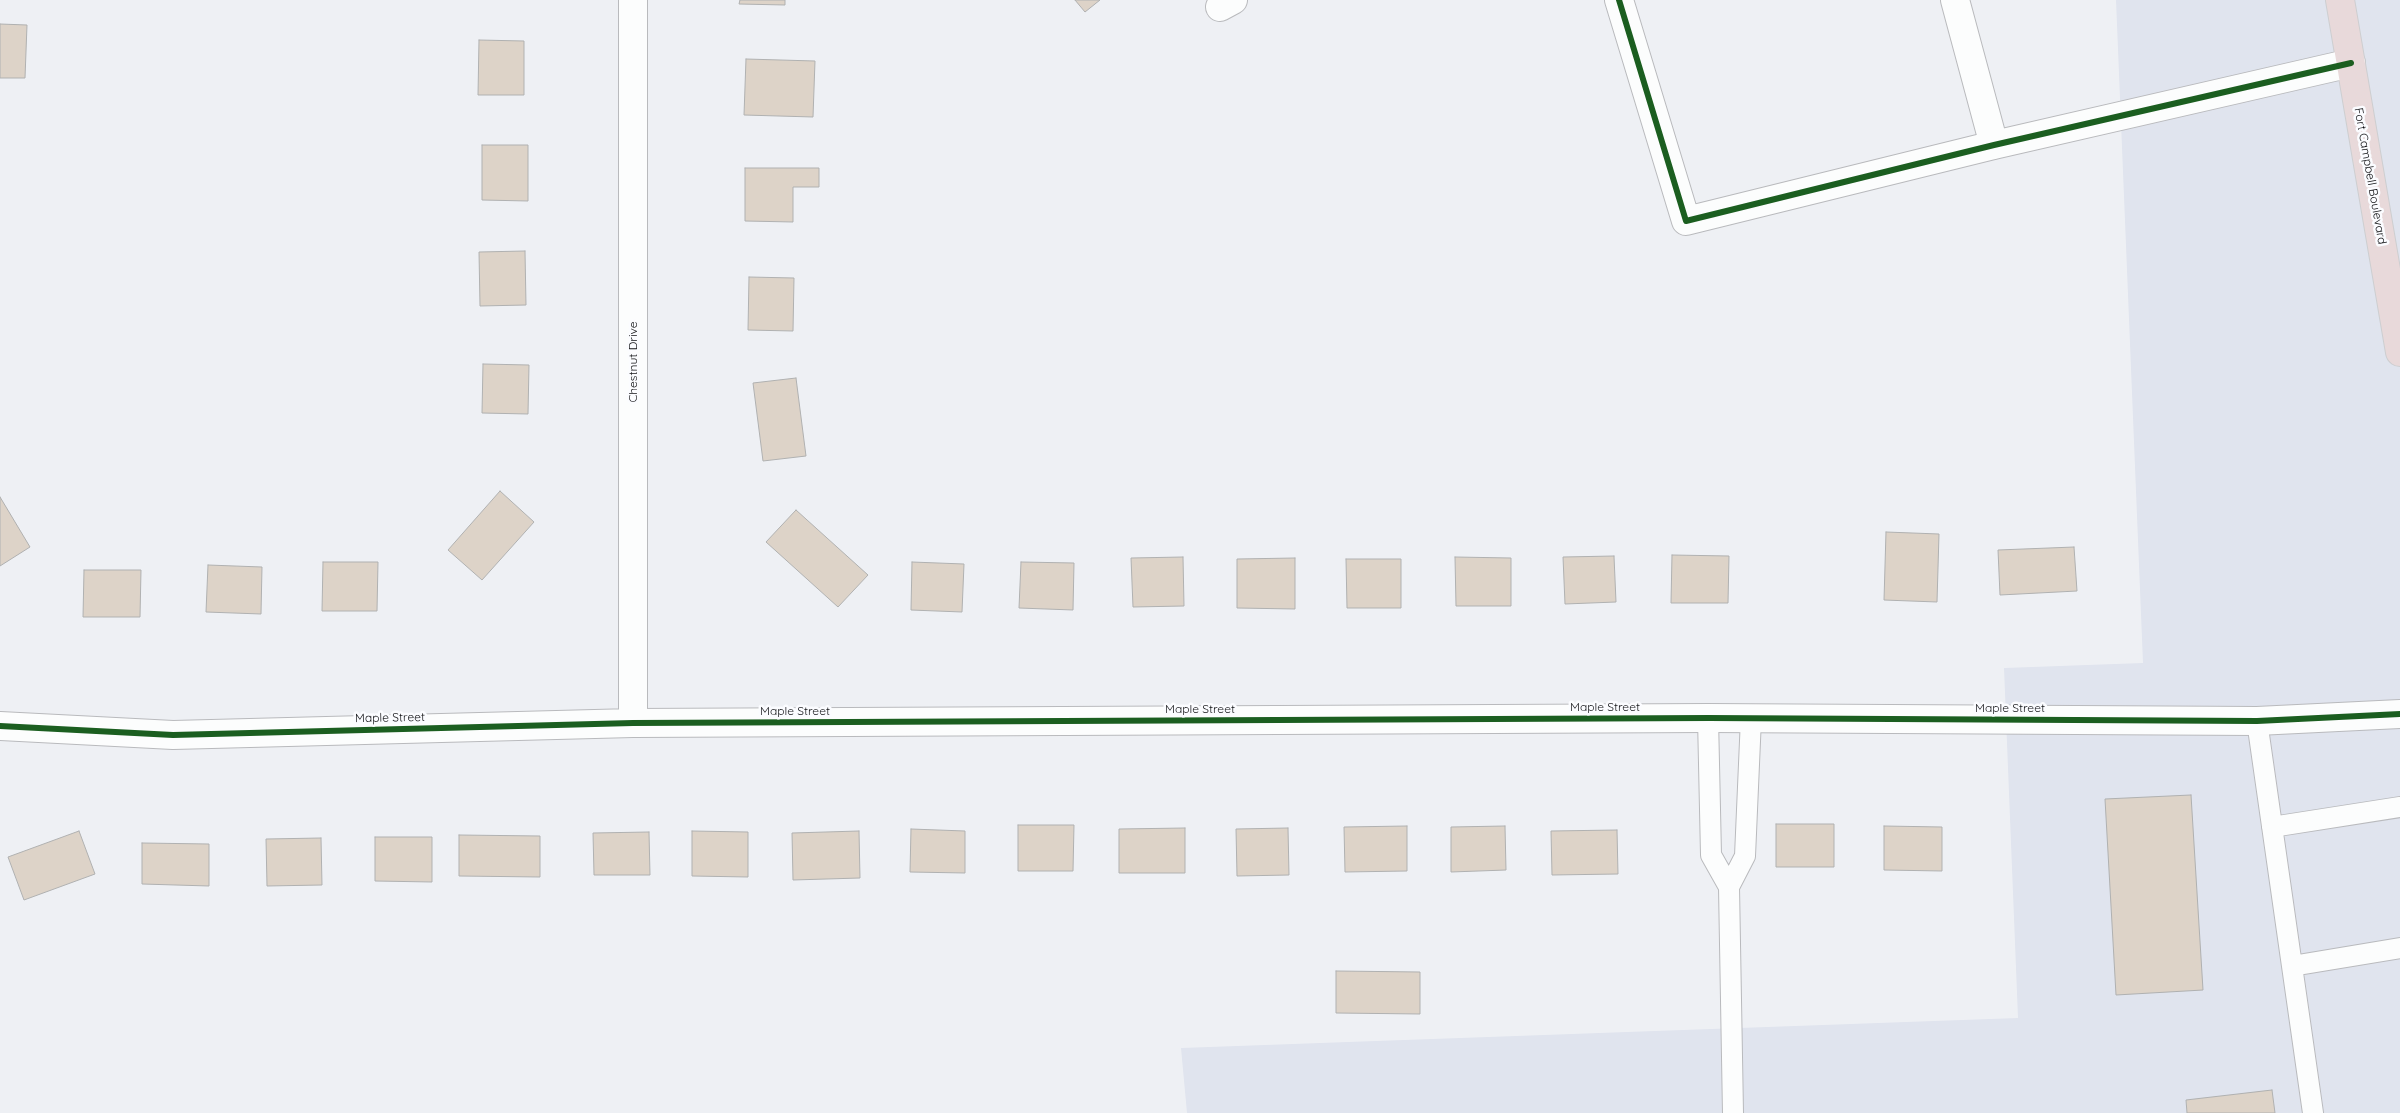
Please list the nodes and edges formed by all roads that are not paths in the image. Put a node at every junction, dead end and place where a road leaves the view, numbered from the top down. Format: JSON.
{"nodes":[{"id":1,"x":632,"y":0,"type":"edge"},
{"id":2,"x":1620,"y":0,"type":"edge"},
{"id":3,"x":1955,"y":0,"type":"edge"},
{"id":4,"x":2340,"y":0,"type":"edge"},
{"id":5,"x":2351,"y":63,"type":"junction"},
{"id":6,"x":1994,"y":145,"type":"junction"},
{"id":7,"x":2400,"y":352,"type":"edge"},
{"id":8,"x":2400,"y":714,"type":"edge"},
{"id":9,"x":1708,"y":718,"type":"junction"},
{"id":10,"x":1751,"y":718,"type":"junction"},
{"id":11,"x":2257,"y":721,"type":"junction"},
{"id":12,"x":634,"y":723,"type":"junction"},
{"id":13,"x":0,"y":726,"type":"edge"},
{"id":14,"x":2400,"y":807,"type":"edge"},
{"id":15,"x":2272,"y":827,"type":"junction"},
{"id":16,"x":1729,"y":887,"type":"junction"},
{"id":17,"x":2400,"y":948,"type":"edge"},
{"id":18,"x":2292,"y":966,"type":"junction"},
{"id":19,"x":1733,"y":1113,"type":"edge"},
{"id":20,"x":2313,"y":1113,"type":"edge"}],
"edges":[{"from":1,"to":12,"type":"street","name":"Chestnut Drive"},
{"from":2,"to":6,"type":"street"},
{"from":3,"to":6,"type":"street"},
{"from":4,"to":5,"type":"highway","name":"Fort Campbell Boulevard"},
{"from":5,"to":6,"type":"street"},
{"from":5,"to":7,"type":"highway","name":"Fort Campbell Boulevard"},
{"from":8,"to":11,"type":"street","name":"Maple Street"},
{"from":9,"to":10,"type":"street","name":"Maple Street"},
{"from":9,"to":12,"type":"street","name":"Maple Street"},
{"from":9,"to":16,"type":"lane"},
{"from":10,"to":11,"type":"street","name":"Maple Street"},
{"from":10,"to":16,"type":"lane"},
{"from":11,"to":15,"type":"lane"},
{"from":12,"to":13,"type":"street","name":"Maple Street"},
{"from":14,"to":15,"type":"lane"},
{"from":15,"to":18,"type":"lane"},
{"from":16,"to":19,"type":"lane"},
{"from":17,"to":18,"type":"lane"},
{"from":18,"to":20,"type":"lane"}]}
